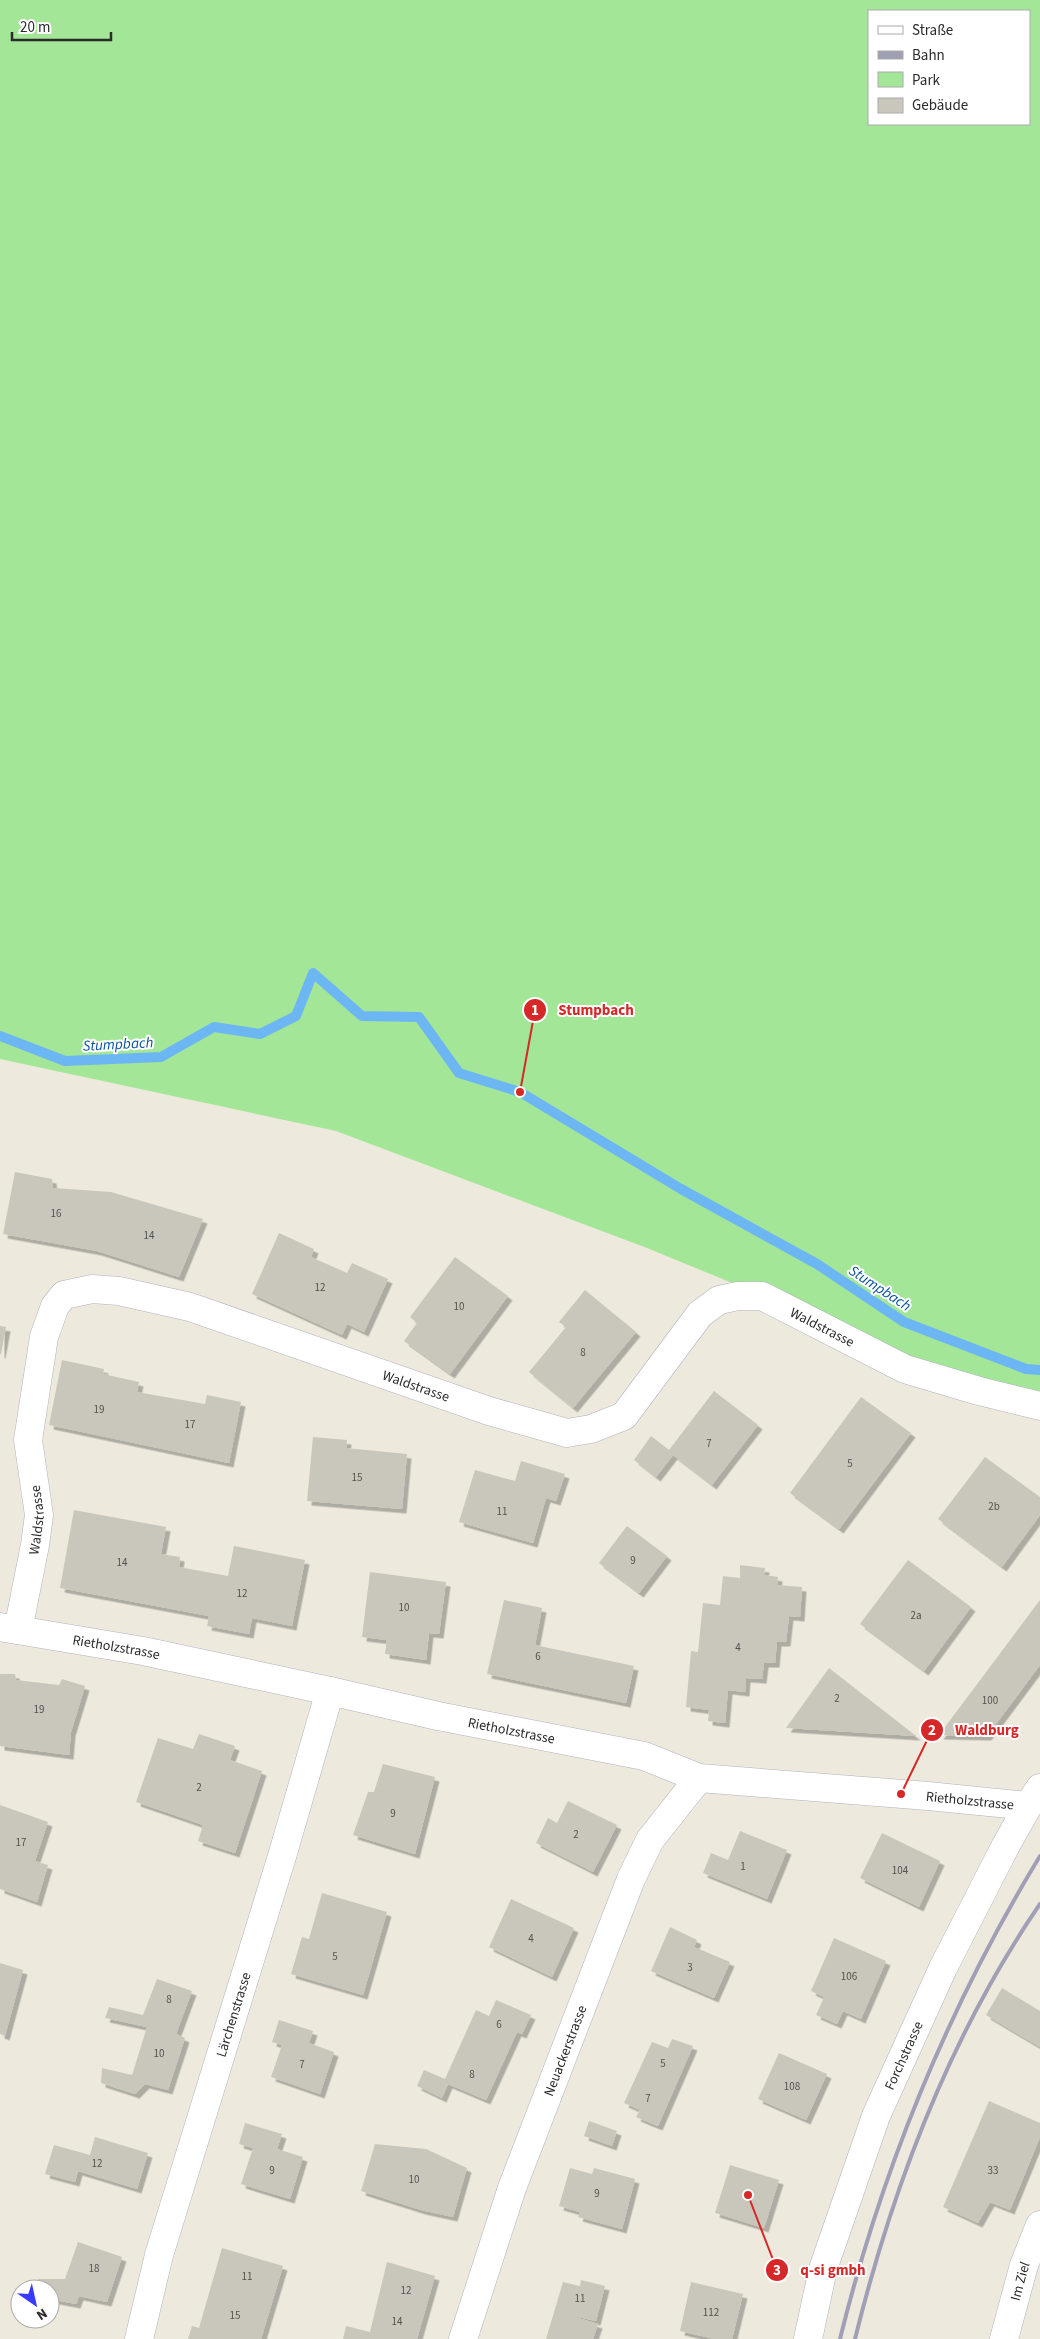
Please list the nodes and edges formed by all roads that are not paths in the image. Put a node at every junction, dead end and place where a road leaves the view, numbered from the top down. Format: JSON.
{"nodes":[{"id":1,"x":1040,"y":1406,"type":"edge"},
{"id":2,"x":9,"y":1629,"type":"edge"},
{"id":3,"x":330,"y":1690,"type":"junction"},
{"id":4,"x":699,"y":1778,"type":"junction"},
{"id":5,"x":1034,"y":1797,"type":"edge"},
{"id":6,"x":1040,"y":2225,"type":"edge"},
{"id":7,"x":139,"y":2339,"type":"edge"},
{"id":8,"x":463,"y":2339,"type":"edge"},
{"id":9,"x":808,"y":2339,"type":"edge"},
{"id":10,"x":1004,"y":2339,"type":"edge"}],
"edges":[{"from":1,"to":2,"type":"street","name":"Waldstrasse"},
{"from":2,"to":3,"type":"street","name":"Rietholzstrasse"},
{"from":3,"to":4,"type":"street","name":"Rietholzstrasse"},
{"from":3,"to":7,"type":"street","name":"Lärchenstrasse"},
{"from":4,"to":5,"type":"street","name":"Rietholzstrasse"},
{"from":4,"to":8,"type":"street","name":"Neuackerstrasse"},
{"from":5,"to":9,"type":"street","name":"Forchstrasse"},
{"from":6,"to":10,"type":"street","name":"Im Ziel"}]}
